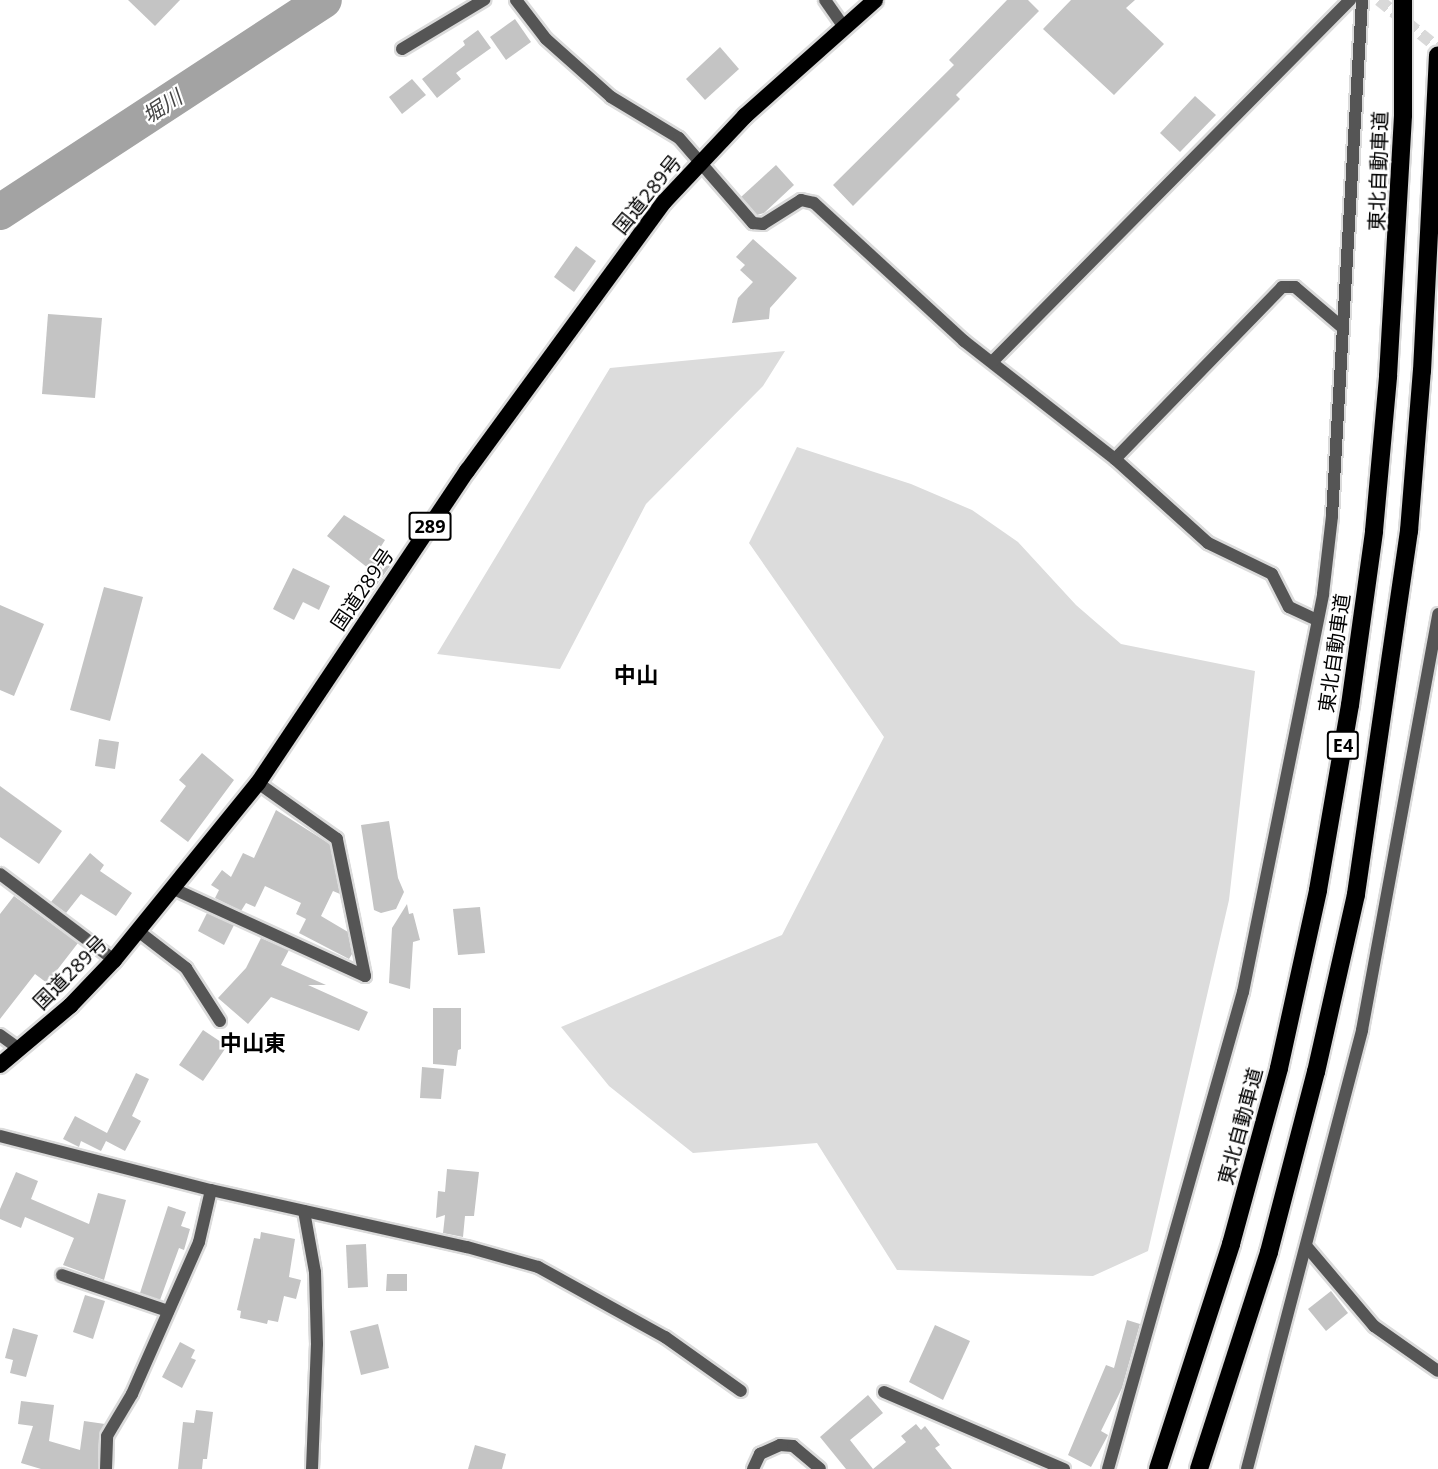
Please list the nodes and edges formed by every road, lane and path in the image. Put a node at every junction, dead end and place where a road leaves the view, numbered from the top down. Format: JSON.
{"nodes":[{"id":1,"x":484,"y":0,"type":"edge"},
{"id":2,"x":516,"y":0,"type":"edge"},
{"id":3,"x":825,"y":0,"type":"edge"},
{"id":4,"x":875,"y":0,"type":"edge"},
{"id":5,"x":1350,"y":0,"type":"edge"},
{"id":6,"x":1362,"y":0,"type":"edge"},
{"id":7,"x":1402,"y":0,"type":"edge"},
{"id":8,"x":844,"y":27,"type":"junction"},
{"id":9,"x":402,"y":49,"type":"dead end"},
{"id":10,"x":1438,"y":56,"type":"edge"},
{"id":11,"x":702,"y":160,"type":"junction"},
{"id":12,"x":1343,"y":328,"type":"junction"},
{"id":13,"x":993,"y":361,"type":"junction"},
{"id":14,"x":1115,"y":459,"type":"junction"},
{"id":15,"x":1438,"y":614,"type":"edge"},
{"id":16,"x":1317,"y":620,"type":"junction"},
{"id":17,"x":258,"y":783,"type":"junction"},
{"id":18,"x":0,"y":874,"type":"edge"},
{"id":19,"x":174,"y":889,"type":"junction"},
{"id":20,"x":138,"y":931,"type":"junction"},
{"id":21,"x":114,"y":960,"type":"junction"},
{"id":22,"x":220,"y":1021,"type":"dead end"},
{"id":23,"x":0,"y":1035,"type":"edge"},
{"id":24,"x":19,"y":1049,"type":"junction"},
{"id":25,"x":0,"y":1065,"type":"edge"},
{"id":26,"x":0,"y":1136,"type":"edge"},
{"id":27,"x":211,"y":1190,"type":"junction"},
{"id":28,"x":304,"y":1210,"type":"junction"},
{"id":29,"x":1307,"y":1247,"type":"junction"},
{"id":30,"x":62,"y":1275,"type":"dead end"},
{"id":31,"x":168,"y":1311,"type":"junction"},
{"id":32,"x":1438,"y":1371,"type":"edge"},
{"id":33,"x":741,"y":1391,"type":"dead end"},
{"id":34,"x":884,"y":1392,"type":"dead end"},
{"id":35,"x":106,"y":1469,"type":"edge"},
{"id":36,"x":312,"y":1469,"type":"edge"},
{"id":37,"x":753,"y":1469,"type":"edge"},
{"id":38,"x":820,"y":1469,"type":"edge"},
{"id":39,"x":1064,"y":1469,"type":"edge"},
{"id":40,"x":1108,"y":1469,"type":"edge"},
{"id":41,"x":1158,"y":1469,"type":"edge"},
{"id":42,"x":1199,"y":1469,"type":"edge"},
{"id":43,"x":1247,"y":1469,"type":"edge"}],
"edges":[{"from":1,"to":9,"type":"street"},
{"from":2,"to":11,"type":"street"},
{"from":3,"to":8,"type":"street"},
{"from":4,"to":8,"type":"highway","name":"国道289号","number":"289"},
{"from":5,"to":13,"type":"street"},
{"from":6,"to":12,"type":"street"},
{"from":7,"to":41,"type":"highway","name":"東北自動車道","number":"E4"},
{"from":8,"to":11,"type":"highway","name":"国道289号","number":"289"},
{"from":10,"to":42,"type":"highway","number":"E4"},
{"from":11,"to":13,"type":"street"},
{"from":11,"to":17,"type":"highway","name":"国道289号","number":"289"},
{"from":12,"to":14,"type":"street"},
{"from":12,"to":16,"type":"street"},
{"from":13,"to":14,"type":"street"},
{"from":14,"to":16,"type":"street"},
{"from":15,"to":29,"type":"street"},
{"from":16,"to":40,"type":"street"},
{"from":17,"to":19,"type":"highway","name":"国道289号","number":"289"},
{"from":17,"to":19,"type":"street"},
{"from":18,"to":21,"type":"street"},
{"from":19,"to":20,"type":"highway","name":"国道289号","number":"289"},
{"from":20,"to":21,"type":"highway","name":"国道289号","number":"289"},
{"from":20,"to":22,"type":"street"},
{"from":21,"to":24,"type":"highway","name":"国道289号","number":"289"},
{"from":23,"to":24,"type":"street"},
{"from":24,"to":25,"type":"highway","name":"国道289号","number":"289"},
{"from":26,"to":27,"type":"street"},
{"from":27,"to":28,"type":"street"},
{"from":27,"to":31,"type":"street"},
{"from":28,"to":33,"type":"street"},
{"from":28,"to":36,"type":"street"},
{"from":29,"to":32,"type":"street"},
{"from":29,"to":43,"type":"street"},
{"from":30,"to":31,"type":"street"},
{"from":31,"to":35,"type":"street"},
{"from":34,"to":39,"type":"street"},
{"from":37,"to":38,"type":"street"}]}
